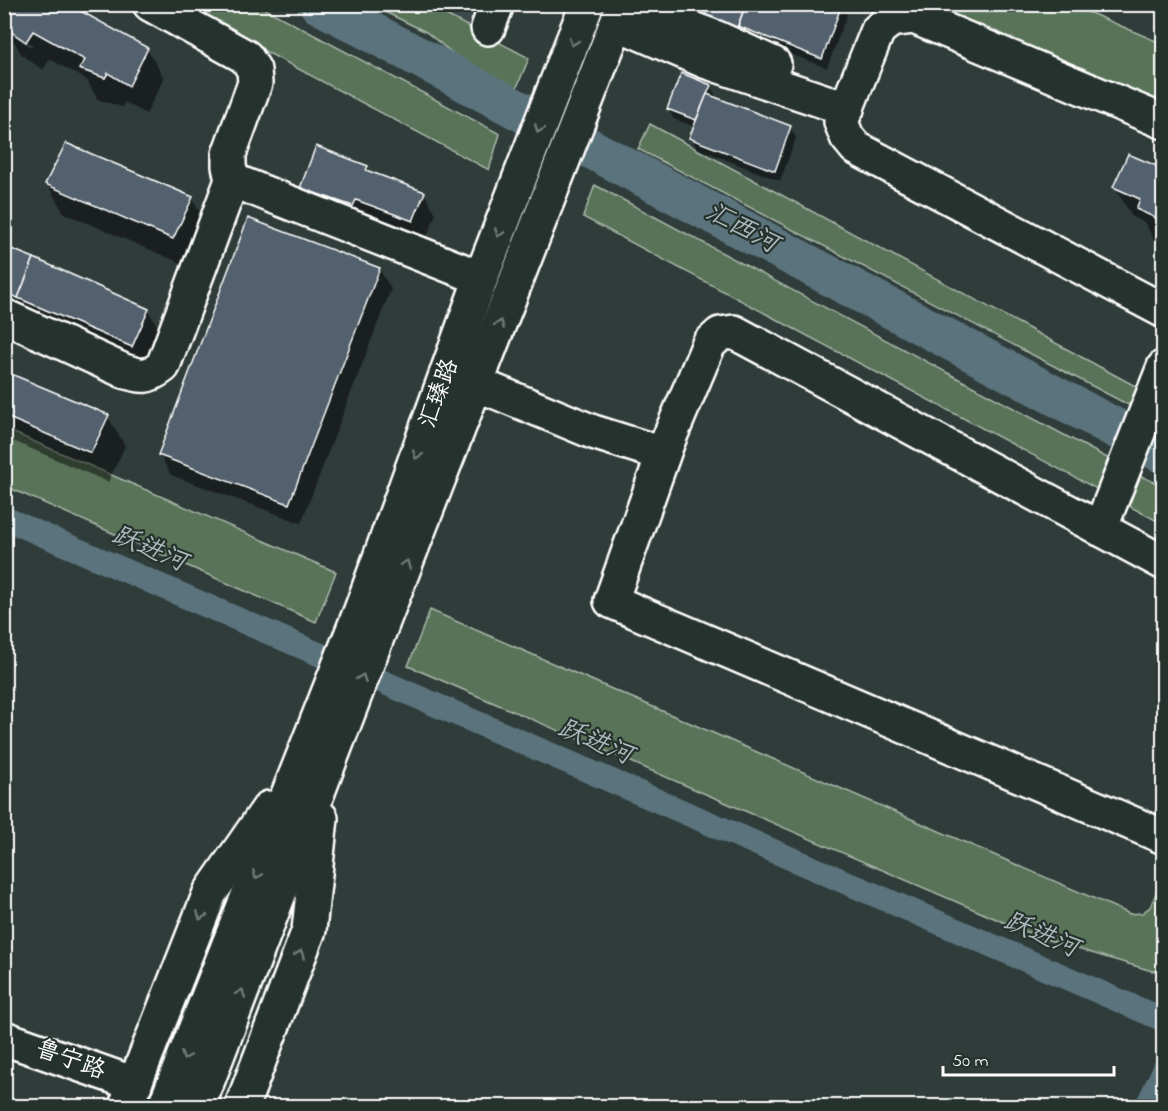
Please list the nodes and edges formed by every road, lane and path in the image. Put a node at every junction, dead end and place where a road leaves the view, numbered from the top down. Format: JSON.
{"nodes":[{"id":1,"x":150,"y":4,"type":"edge"},
{"id":2,"x":587,"y":4,"type":"edge"},
{"id":3,"x":622,"y":11,"type":"edge"},
{"id":4,"x":849,"y":104,"type":"junction"},
{"id":5,"x":1164,"y":122,"type":"edge"},
{"id":6,"x":232,"y":180,"type":"junction"},
{"id":7,"x":482,"y":279,"type":"junction"},
{"id":8,"x":1164,"y":311,"type":"edge"},
{"id":9,"x":4,"y":316,"type":"edge"},
{"id":10,"x":1164,"y":367,"type":"edge"},
{"id":11,"x":480,"y":374,"type":"junction"},
{"id":12,"x":665,"y":448,"type":"junction"},
{"id":13,"x":1100,"y":529,"type":"junction"},
{"id":14,"x":1164,"y":563,"type":"edge"},
{"id":15,"x":373,"y":615,"type":"junction"},
{"id":16,"x":314,"y":767,"type":"junction"},
{"id":17,"x":1164,"y":837,"type":"edge"},
{"id":18,"x":4,"y":1038,"type":"edge"},
{"id":19,"x":130,"y":1095,"type":"edge"},
{"id":20,"x":165,"y":1107,"type":"edge"},
{"id":21,"x":198,"y":1107,"type":"edge"},
{"id":22,"x":242,"y":1107,"type":"edge"}],
"edges":[{"from":1,"to":6,"type":"street"},
{"from":2,"to":7,"type":"street","name":"汇臻路","one_way":true},
{"from":3,"to":4,"type":"street"},
{"from":11,"to":3,"type":"street","name":"汇臻路","one_way":true},
{"from":4,"to":5,"type":"street"},
{"from":4,"to":8,"type":"street"},
{"from":6,"to":7,"type":"street"},
{"from":6,"to":9,"type":"street"},
{"from":7,"to":15,"type":"street","name":"汇臻路","one_way":true},
{"from":10,"to":13,"type":"street"},
{"from":11,"to":12,"type":"street"},
{"from":15,"to":11,"type":"street","name":"汇臻路","one_way":true},
{"from":12,"to":13,"type":"street"},
{"from":12,"to":17,"type":"street"},
{"from":13,"to":14,"type":"street"},
{"from":15,"to":16,"type":"street"},
{"from":16,"to":19,"type":"street","one_way":true},
{"from":16,"to":20,"type":"street","one_way":true},
{"from":21,"to":16,"type":"street","one_way":true},
{"from":22,"to":16,"type":"street","one_way":true},
{"from":18,"to":19,"type":"street","name":"鲁宁路"}]}
